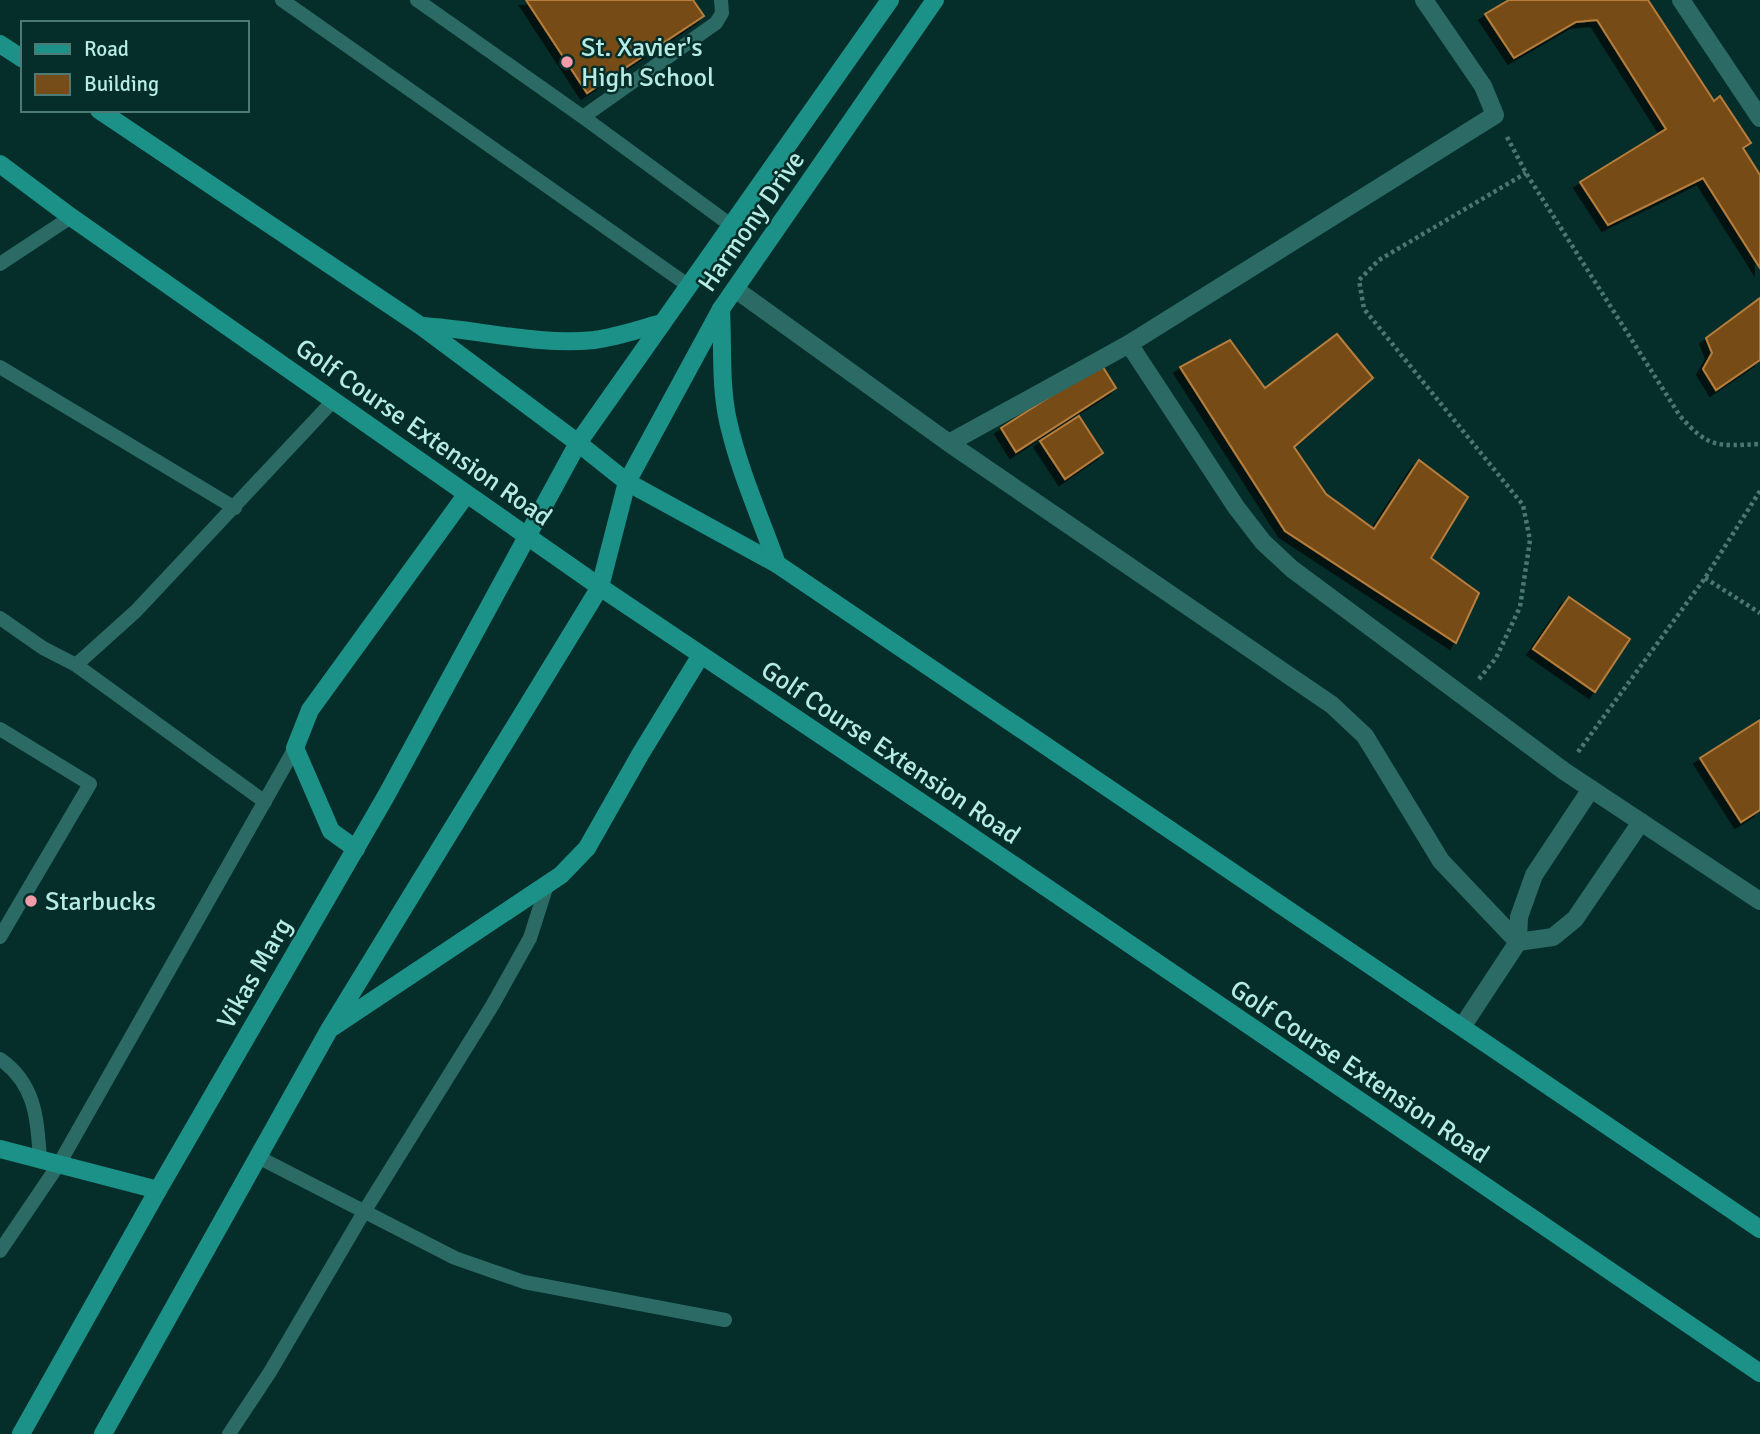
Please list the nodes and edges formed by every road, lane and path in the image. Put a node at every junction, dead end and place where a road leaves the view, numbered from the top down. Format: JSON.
{"nodes":[{"id":1,"x":282,"y":0,"type":"edge"},
{"id":2,"x":417,"y":0,"type":"edge"},
{"id":3,"x":721,"y":0,"type":"edge"},
{"id":4,"x":890,"y":0,"type":"edge"},
{"id":5,"x":935,"y":0,"type":"edge"},
{"id":6,"x":1424,"y":0,"type":"edge"},
{"id":7,"x":1681,"y":0,"type":"edge"},
{"id":8,"x":0,"y":44,"type":"edge"},
{"id":9,"x":21,"y":59,"type":"edge"},
{"id":10,"x":102,"y":112,"type":"edge"},
{"id":11,"x":1495,"y":115,"type":"junction"},
{"id":12,"x":583,"y":117,"type":"junction"},
{"id":13,"x":1760,"y":118,"type":"edge"},
{"id":14,"x":0,"y":164,"type":"edge"},
{"id":15,"x":1526,"y":173,"type":"junction"},
{"id":16,"x":71,"y":217,"type":"junction"},
{"id":17,"x":732,"y":226,"type":"junction"},
{"id":18,"x":0,"y":264,"type":"edge"},
{"id":19,"x":690,"y":286,"type":"junction"},
{"id":20,"x":735,"y":289,"type":"junction"},
{"id":21,"x":722,"y":309,"type":"junction"},
{"id":22,"x":662,"y":324,"type":"junction"},
{"id":23,"x":421,"y":326,"type":"junction"},
{"id":24,"x":1129,"y":344,"type":"junction"},
{"id":25,"x":0,"y":367,"type":"edge"},
{"id":26,"x":333,"y":401,"type":"junction"},
{"id":27,"x":578,"y":443,"type":"junction"},
{"id":28,"x":949,"y":443,"type":"junction"},
{"id":29,"x":1760,"y":444,"type":"edge"},
{"id":30,"x":626,"y":482,"type":"junction"},
{"id":31,"x":1760,"y":491,"type":"edge"},
{"id":32,"x":466,"y":495,"type":"junction"},
{"id":33,"x":234,"y":508,"type":"junction"},
{"id":34,"x":526,"y":536,"type":"junction"},
{"id":35,"x":777,"y":564,"type":"junction"},
{"id":36,"x":1705,"y":578,"type":"junction"},
{"id":37,"x":600,"y":587,"type":"junction"},
{"id":38,"x":1760,"y":614,"type":"edge"},
{"id":39,"x":0,"y":618,"type":"edge"},
{"id":40,"x":701,"y":655,"type":"junction"},
{"id":41,"x":76,"y":665,"type":"junction"},
{"id":42,"x":1464,"y":697,"type":"junction"},
{"id":43,"x":0,"y":729,"type":"edge"},
{"id":44,"x":295,"y":748,"type":"junction"},
{"id":45,"x":1564,"y":771,"type":"junction"},
{"id":46,"x":1591,"y":789,"type":"junction"},
{"id":47,"x":265,"y":802,"type":"junction"},
{"id":48,"x":1641,"y":821,"type":"junction"},
{"id":49,"x":356,"y":849,"type":"junction"},
{"id":50,"x":547,"y":885,"type":"junction"},
{"id":51,"x":1760,"y":901,"type":"edge"},
{"id":52,"x":0,"y":937,"type":"edge"},
{"id":53,"x":1518,"y":942,"type":"junction"},
{"id":54,"x":1462,"y":1027,"type":"junction"},
{"id":55,"x":329,"y":1030,"type":"junction"},
{"id":56,"x":0,"y":1059,"type":"edge"},
{"id":57,"x":0,"y":1149,"type":"edge"},
{"id":58,"x":258,"y":1157,"type":"junction"},
{"id":59,"x":40,"y":1159,"type":"junction"},
{"id":60,"x":59,"y":1164,"type":"junction"},
{"id":61,"x":158,"y":1190,"type":"junction"},
{"id":62,"x":364,"y":1212,"type":"junction"},
{"id":63,"x":1760,"y":1228,"type":"edge"},
{"id":64,"x":0,"y":1251,"type":"edge"},
{"id":65,"x":725,"y":1320,"type":"dead end"},
{"id":66,"x":1760,"y":1373,"type":"edge"},
{"id":67,"x":21,"y":1434,"type":"edge"},
{"id":68,"x":103,"y":1434,"type":"edge"},
{"id":69,"x":229,"y":1434,"type":"edge"}],
"edges":[{"from":1,"to":19,"type":"lane"},
{"from":2,"to":12,"type":"lane"},
{"from":3,"to":12,"type":"lane"},
{"from":4,"to":17,"type":"main road","name":"Harmony Drive"},
{"from":5,"to":20,"type":"main road","name":"Harmony Drive"},
{"from":6,"to":11,"type":"street"},
{"from":7,"to":13,"type":"street"},
{"from":8,"to":9,"type":"main road"},
{"from":10,"to":23,"type":"main road"},
{"from":11,"to":15,"type":"path"},
{"from":11,"to":24,"type":"street"},
{"from":12,"to":17,"type":"lane"},
{"from":14,"to":16,"type":"main road","name":"Golf Course Extension Road"},
{"from":15,"to":29,"type":"path"},
{"from":15,"to":42,"type":"path"},
{"from":16,"to":18,"type":"lane"},
{"from":16,"to":26,"type":"main road","name":"Golf Course Extension Road"},
{"from":17,"to":19,"type":"main road","name":"Harmony Drive"},
{"from":19,"to":22,"type":"main road","name":"Harmony Drive"},
{"from":20,"to":21,"type":"main road","name":"Harmony Drive"},
{"from":20,"to":28,"type":"street"},
{"from":21,"to":30,"type":"main road","name":"Harmony Drive"},
{"from":21,"to":35,"type":"main road"},
{"from":22,"to":23,"type":"main road"},
{"from":22,"to":27,"type":"main road","name":"Harmony Drive"},
{"from":23,"to":27,"type":"main road"},
{"from":24,"to":28,"type":"street"},
{"from":24,"to":42,"type":"street"},
{"from":25,"to":33,"type":"lane"},
{"from":26,"to":32,"type":"main road","name":"Golf Course Extension Road"},
{"from":26,"to":33,"type":"lane"},
{"from":27,"to":30,"type":"main road"},
{"from":27,"to":34,"type":"main road","name":"Harmony Drive"},
{"from":28,"to":53,"type":"street"},
{"from":30,"to":35,"type":"main road"},
{"from":30,"to":37,"type":"main road","name":"Harmony Drive"},
{"from":31,"to":36,"type":"path"},
{"from":32,"to":34,"type":"main road","name":"Golf Course Extension Road"},
{"from":32,"to":44,"type":"main road"},
{"from":33,"to":41,"type":"lane"},
{"from":34,"to":37,"type":"main road","name":"Golf Course Extension Road"},
{"from":34,"to":49,"type":"main road","name":"Vikas Marg"},
{"from":35,"to":54,"type":"main road"},
{"from":36,"to":38,"type":"path"},
{"from":36,"to":45,"type":"path"},
{"from":37,"to":40,"type":"main road","name":"Golf Course Extension Road"},
{"from":37,"to":55,"type":"main road","name":"Harmony Drive"},
{"from":39,"to":41,"type":"lane"},
{"from":40,"to":50,"type":"main road"},
{"from":40,"to":66,"type":"main road","name":"Golf Course Extension Road"},
{"from":41,"to":47,"type":"lane"},
{"from":42,"to":45,"type":"street"},
{"from":43,"to":52,"type":"lane"},
{"from":44,"to":47,"type":"lane"},
{"from":44,"to":49,"type":"main road"},
{"from":45,"to":46,"type":"street"},
{"from":46,"to":48,"type":"street"},
{"from":46,"to":53,"type":"street"},
{"from":47,"to":60,"type":"lane"},
{"from":48,"to":51,"type":"street"},
{"from":48,"to":53,"type":"street"},
{"from":49,"to":61,"type":"main road","name":"Vikas Marg"},
{"from":50,"to":55,"type":"main road"},
{"from":50,"to":62,"type":"lane"},
{"from":53,"to":54,"type":"street"},
{"from":54,"to":63,"type":"main road"},
{"from":55,"to":58,"type":"main road","name":"Harmony Drive"},
{"from":56,"to":59,"type":"lane"},
{"from":57,"to":59,"type":"main road"},
{"from":58,"to":62,"type":"lane"},
{"from":58,"to":68,"type":"main road","name":"Harmony Drive"},
{"from":59,"to":60,"type":"main road"},
{"from":60,"to":61,"type":"main road"},
{"from":60,"to":64,"type":"lane"},
{"from":61,"to":67,"type":"main road","name":"Vikas Marg"},
{"from":62,"to":65,"type":"lane"},
{"from":62,"to":69,"type":"lane"}]}
